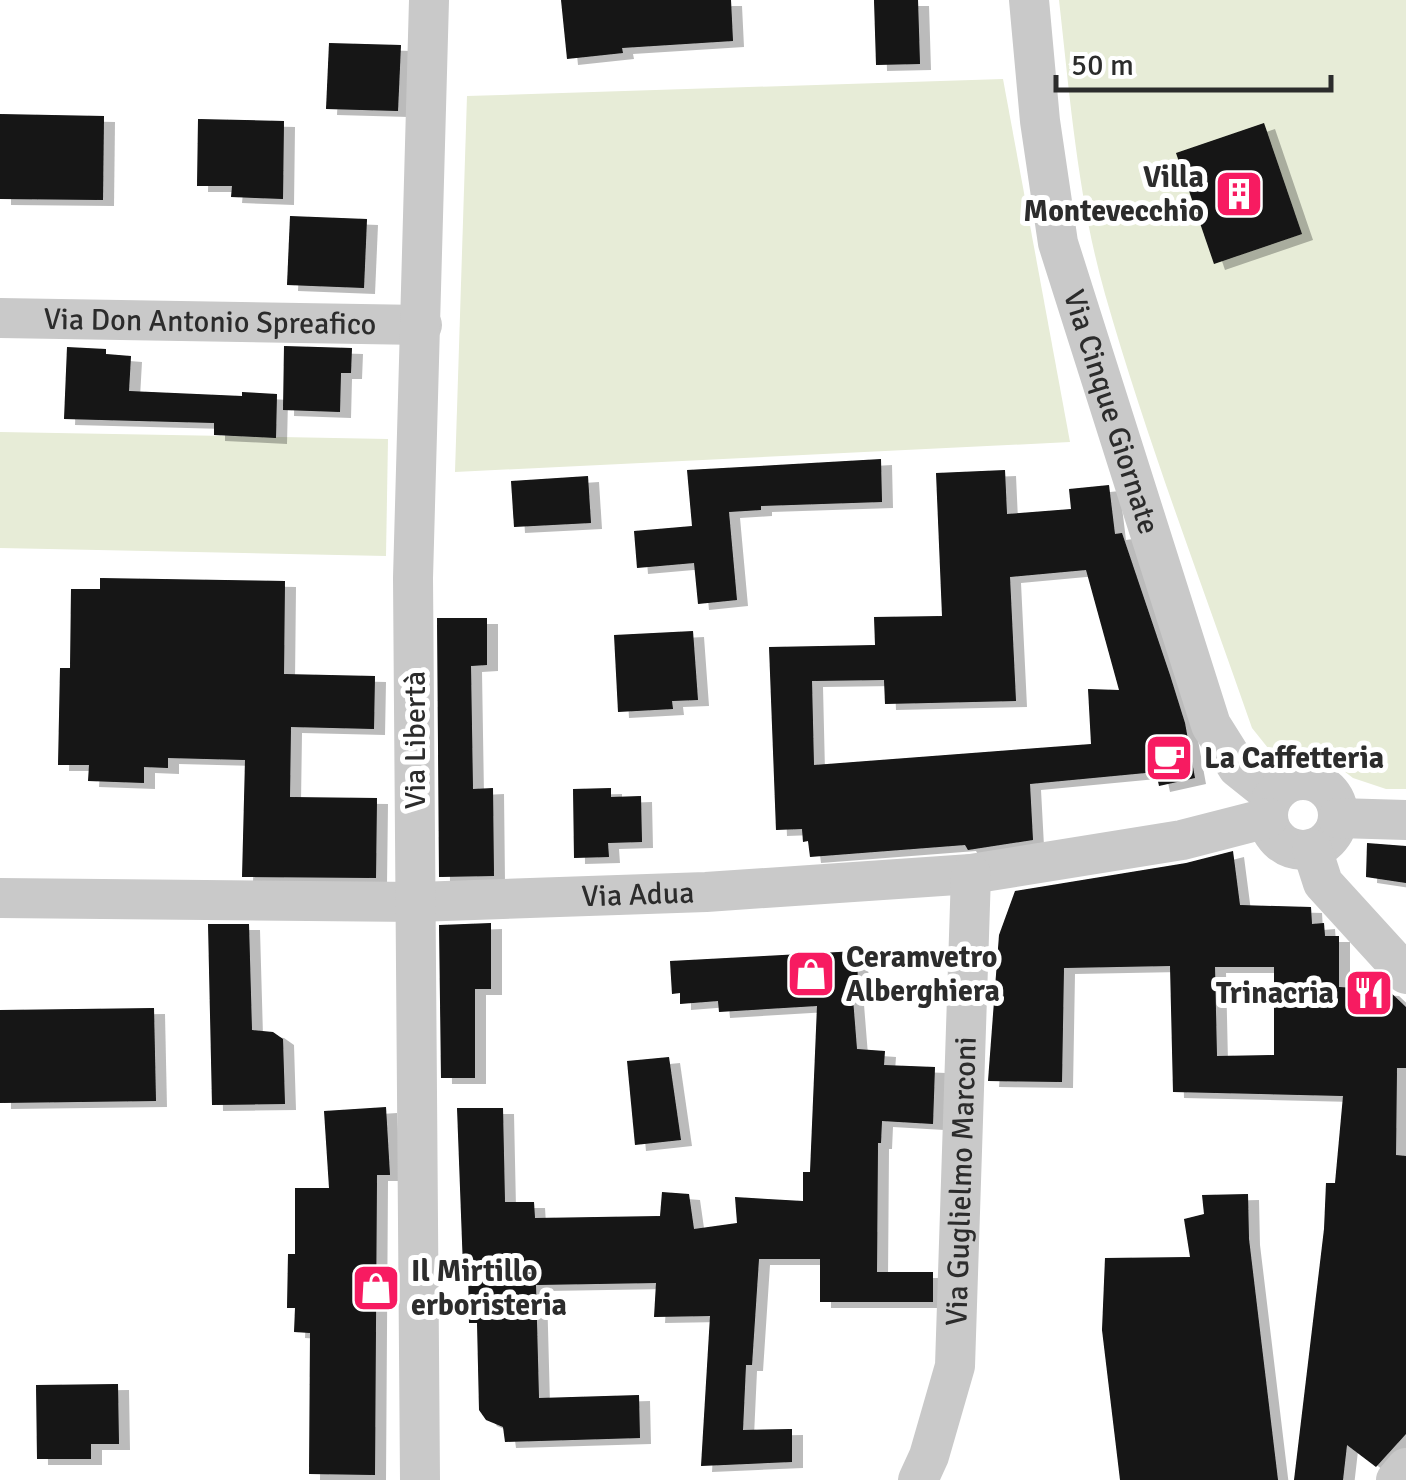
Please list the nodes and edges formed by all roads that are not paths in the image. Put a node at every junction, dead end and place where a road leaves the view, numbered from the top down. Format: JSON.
{"nodes":[{"id":1,"x":429,"y":0,"type":"edge"},
{"id":2,"x":1029,"y":0,"type":"edge"},
{"id":3,"x":0,"y":318,"type":"edge"},
{"id":4,"x":422,"y":325,"type":"junction"},
{"id":5,"x":1270,"y":808,"type":"junction"},
{"id":6,"x":1338,"y":818,"type":"junction"},
{"id":7,"x":1406,"y":820,"type":"edge"},
{"id":8,"x":1312,"y":849,"type":"junction"},
{"id":9,"x":971,"y":874,"type":"junction"},
{"id":10,"x":0,"y":898,"type":"edge"},
{"id":11,"x":416,"y":902,"type":"junction"},
{"id":12,"x":1406,"y":974,"type":"edge"},
{"id":13,"x":1406,"y":1468,"type":"edge"},
{"id":14,"x":420,"y":1480,"type":"edge"},
{"id":15,"x":918,"y":1480,"type":"edge"},
{"id":16,"x":1396,"y":1480,"type":"edge"}],
"edges":[{"from":1,"to":4,"type":"street","name":"Via Libertà"},
{"from":2,"to":5,"type":"street","name":"Via Cinque Giornate"},
{"from":3,"to":4,"type":"street","name":"Via Don Antonio Spreafico"},
{"from":4,"to":11,"type":"street","name":"Via Libertà"},
{"from":5,"to":6,"type":"street"},
{"from":5,"to":8,"type":"street"},
{"from":5,"to":9,"type":"street","name":"Via Adua"},
{"from":6,"to":7,"type":"street"},
{"from":6,"to":8,"type":"street"},
{"from":8,"to":12,"type":"street"},
{"from":9,"to":11,"type":"street","name":"Via Adua"},
{"from":9,"to":15,"type":"street","name":"Via Guglielmo Marconi"},
{"from":10,"to":11,"type":"street","name":"Via Adua"},
{"from":11,"to":14,"type":"street","name":"Via Libertà"},
{"from":13,"to":16,"type":"street"}]}
